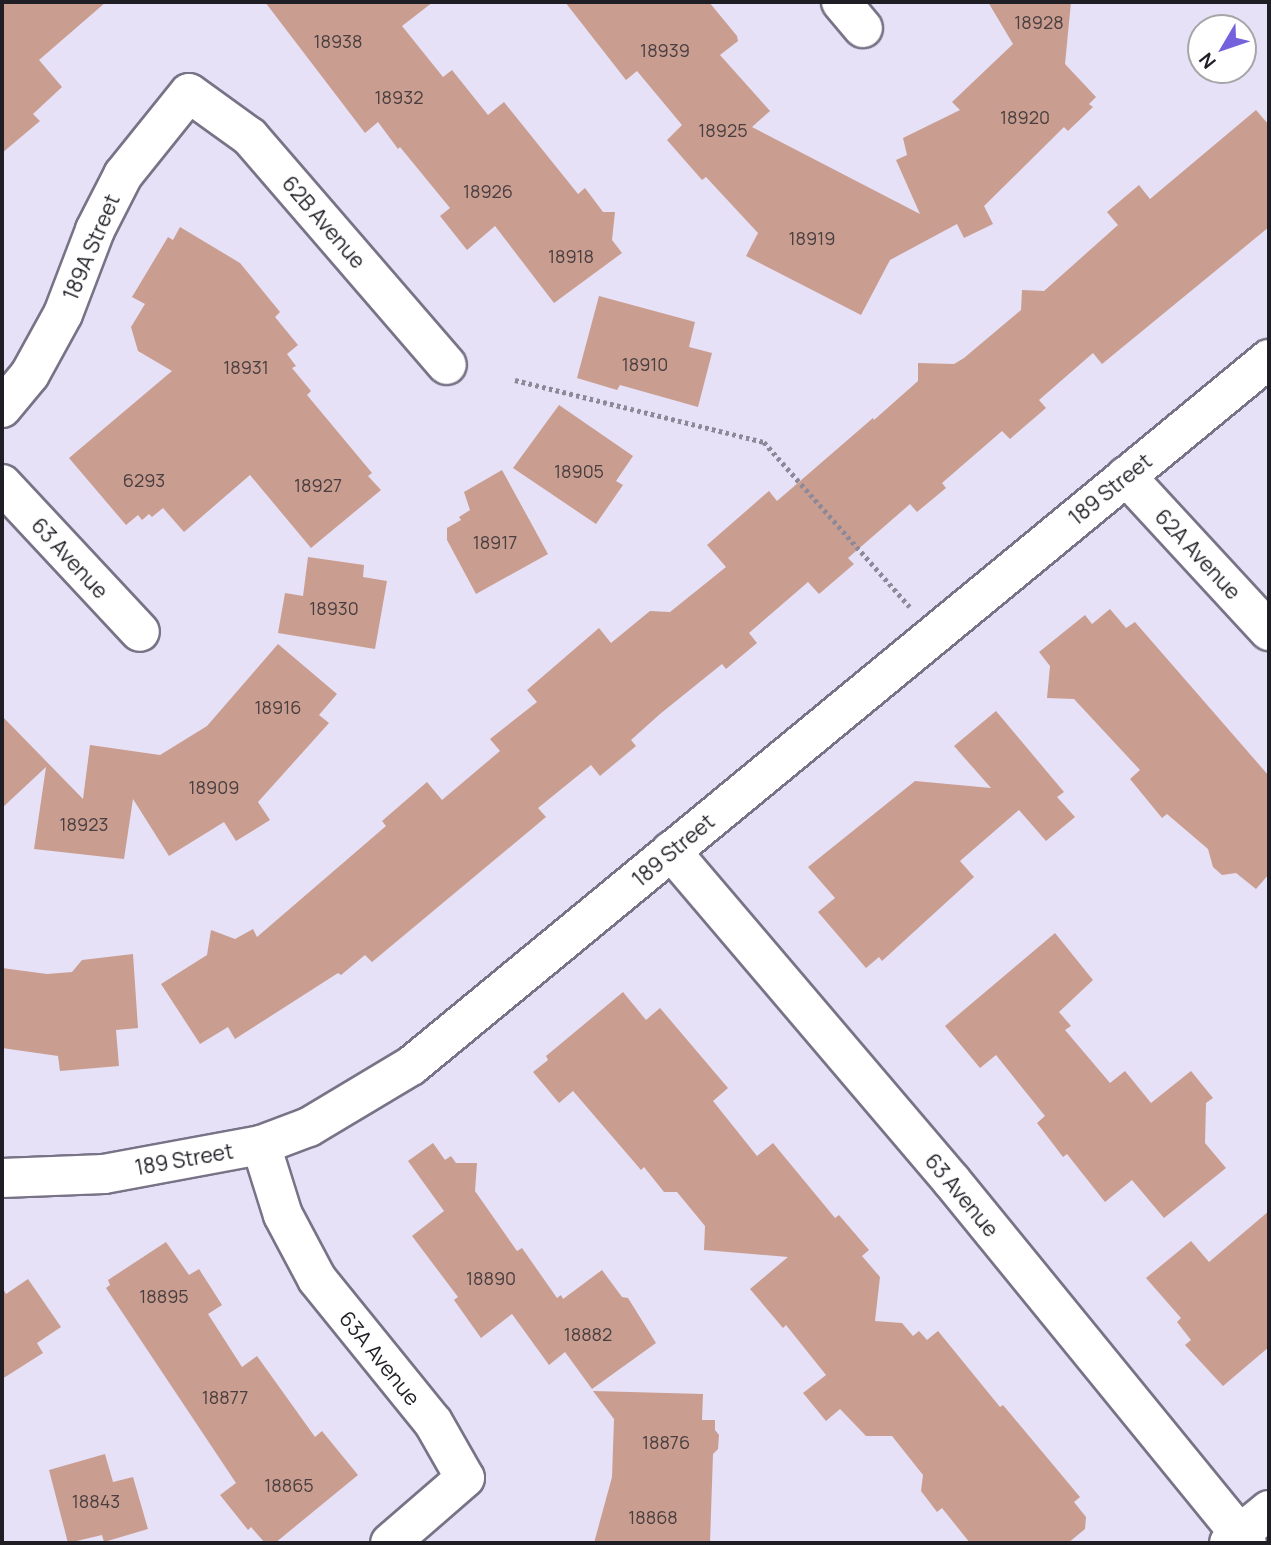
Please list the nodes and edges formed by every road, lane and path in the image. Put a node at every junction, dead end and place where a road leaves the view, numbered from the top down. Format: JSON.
{"nodes":[{"id":1,"x":189,"y":93,"type":"joint"},
{"id":2,"x":1269,"y":359,"type":"edge"},
{"id":3,"x":447,"y":365,"type":"dead end"},
{"id":4,"x":515,"y":380,"type":"dead end"},
{"id":5,"x":2,"y":408,"type":"edge"},
{"id":6,"x":1126,"y":477,"type":"junction"},
{"id":7,"x":2,"y":484,"type":"edge"},
{"id":8,"x":910,"y":607,"type":"dead end"},
{"id":9,"x":1269,"y":631,"type":"edge"},
{"id":10,"x":140,"y":632,"type":"dead end"},
{"id":11,"x":671,"y":851,"type":"junction"},
{"id":12,"x":261,"y":1145,"type":"junction"},
{"id":13,"x":2,"y":1178,"type":"edge"},
{"id":14,"x":1269,"y":1510,"type":"edge"},
{"id":15,"x":1239,"y":1540,"type":"edge"},
{"id":16,"x":390,"y":1543,"type":"edge"}],
"edges":[{"from":1,"to":3,"type":"street","name":"62B Avenue"},
{"from":1,"to":5,"type":"street","name":"189A Street"},
{"from":2,"to":6,"type":"street","name":"189 Street"},
{"from":4,"to":8,"type":"path"},
{"from":6,"to":9,"type":"street","name":"62A Avenue"},
{"from":6,"to":11,"type":"street","name":"189 Street"},
{"from":7,"to":10,"type":"street","name":"63 Avenue"},
{"from":11,"to":12,"type":"street","name":"189 Street"},
{"from":11,"to":15,"type":"street","name":"63 Avenue"},
{"from":12,"to":13,"type":"street","name":"189 Street"},
{"from":12,"to":16,"type":"street","name":"63A Avenue"},
{"from":14,"to":15,"type":"street"}]}
